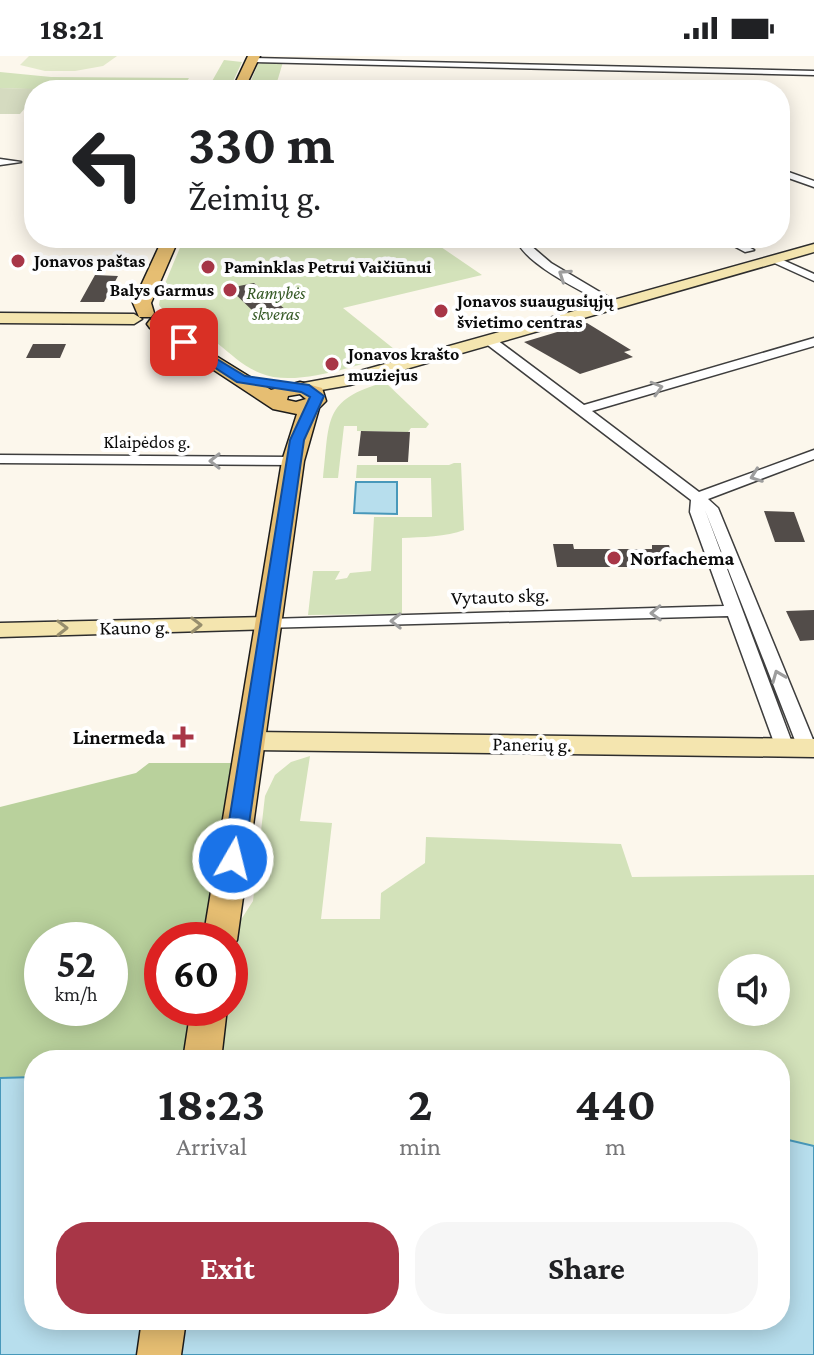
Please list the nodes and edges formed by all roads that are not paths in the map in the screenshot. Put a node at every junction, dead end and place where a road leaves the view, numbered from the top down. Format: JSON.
{"nodes":[{"id":1,"x":253,"y":58,"type":"edge"},
{"id":2,"x":814,"y":73,"type":"edge"},
{"id":3,"x":243,"y":80,"type":"edge"},
{"id":4,"x":0,"y":162,"type":"edge"},
{"id":5,"x":17,"y":162,"type":"dead end"},
{"id":6,"x":814,"y":173,"type":"edge"},
{"id":7,"x":790,"y":175,"type":"edge"},
{"id":8,"x":797,"y":177,"type":"junction"},
{"id":9,"x":790,"y":179,"type":"edge"},
{"id":10,"x":814,"y":184,"type":"edge"},
{"id":11,"x":167,"y":248,"type":"edge"},
{"id":12,"x":530,"y":248,"type":"edge"},
{"id":13,"x":745,"y":248,"type":"edge"},
{"id":14,"x":814,"y":248,"type":"edge"},
{"id":15,"x":749,"y":250,"type":"dead end"},
{"id":16,"x":774,"y":259,"type":"junction"},
{"id":17,"x":814,"y":278,"type":"edge"},
{"id":18,"x":614,"y":304,"type":"junction"},
{"id":19,"x":0,"y":318,"type":"edge"},
{"id":20,"x":145,"y":318,"type":"junction"},
{"id":21,"x":489,"y":340,"type":"junction"},
{"id":22,"x":814,"y":342,"type":"edge"},
{"id":23,"x":297,"y":398,"type":"junction"},
{"id":24,"x":582,"y":410,"type":"junction"},
{"id":25,"x":295,"y":451,"type":"junction"},
{"id":26,"x":814,"y":454,"type":"edge"},
{"id":27,"x":0,"y":459,"type":"edge"},
{"id":28,"x":699,"y":497,"type":"junction"},
{"id":29,"x":734,"y":611,"type":"junction"},
{"id":30,"x":268,"y":624,"type":"junction"},
{"id":31,"x":0,"y":630,"type":"edge"},
{"id":32,"x":250,"y":741,"type":"junction"},
{"id":33,"x":802,"y":748,"type":"edge"},
{"id":34,"x":223,"y":922,"type":"edge"},
{"id":35,"x":207,"y":1026,"type":"edge"},
{"id":36,"x":203,"y":1050,"type":"edge"},
{"id":37,"x":163,"y":1330,"type":"edge"},
{"id":38,"x":159,"y":1355,"type":"edge"}],
"edges":[{"from":1,"to":2,"type":"street"},
{"from":1,"to":3,"type":"main road"},
{"from":4,"to":5,"type":"street"},
{"from":6,"to":8,"type":"street"},
{"from":7,"to":8,"type":"street"},
{"from":8,"to":9,"type":"street"},
{"from":8,"to":10,"type":"street"},
{"from":11,"to":20,"type":"main road"},
{"from":18,"to":12,"type":"street","one_way":true},
{"from":13,"to":15,"type":"street"},
{"from":14,"to":16,"type":"main road"},
{"from":16,"to":17,"type":"street"},
{"from":16,"to":18,"type":"main road"},
{"from":18,"to":21,"type":"main road"},
{"from":19,"to":20,"type":"main road"},
{"from":20,"to":23,"type":"main road"},
{"from":21,"to":23,"type":"main road"},
{"from":21,"to":24,"type":"street"},
{"from":24,"to":22,"type":"street","one_way":true},
{"from":23,"to":25,"type":"main road"},
{"from":24,"to":28,"type":"street"},
{"from":25,"to":27,"type":"street","name":"Klaipėdos g.","one_way":true},
{"from":25,"to":30,"type":"main road"},
{"from":26,"to":28,"type":"street","one_way":true},
{"from":28,"to":29,"type":"street"},
{"from":33,"to":28,"type":"street","one_way":true},
{"from":29,"to":30,"type":"street","name":"Vytauto skg.","one_way":true},
{"from":29,"to":33,"type":"street"},
{"from":31,"to":30,"type":"main road","name":"Kauno g.","one_way":true},
{"from":30,"to":32,"type":"main road"},
{"from":32,"to":33,"type":"main road","name":"Panerių g."},
{"from":32,"to":34,"type":"main road"},
{"from":35,"to":36,"type":"main road"},
{"from":37,"to":38,"type":"main road"}]}
